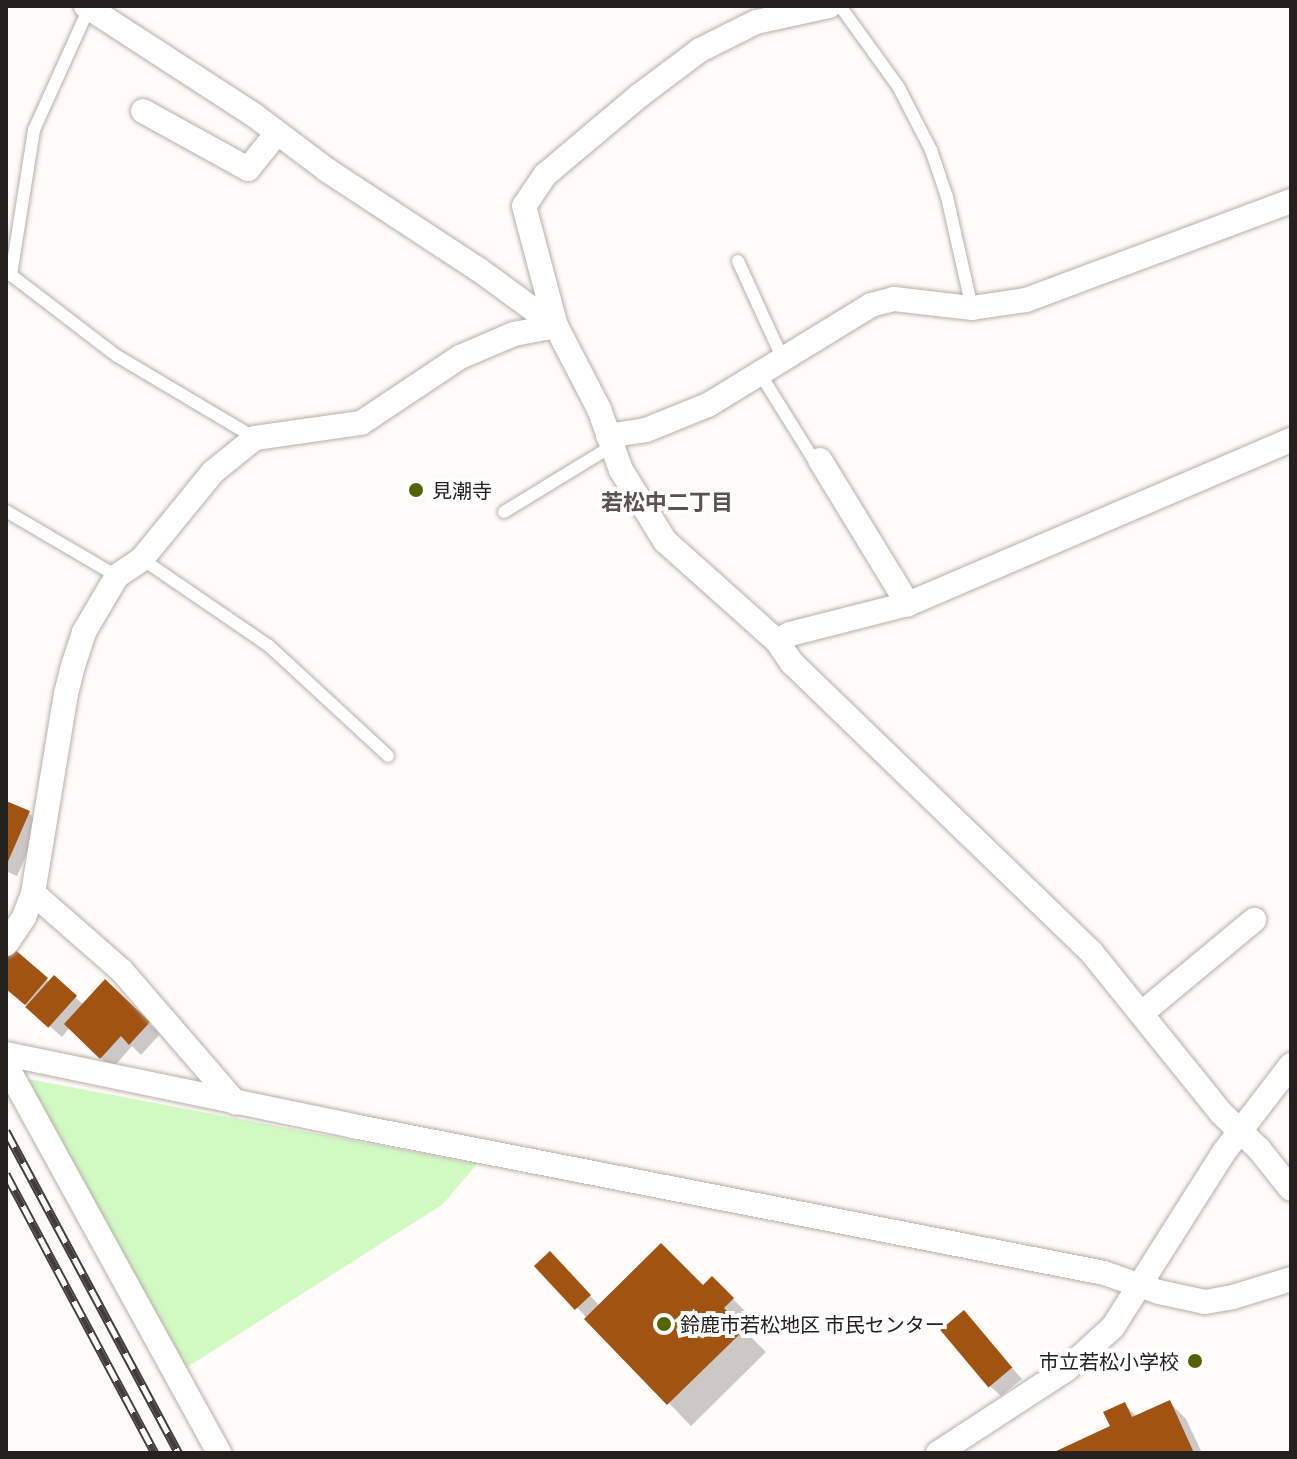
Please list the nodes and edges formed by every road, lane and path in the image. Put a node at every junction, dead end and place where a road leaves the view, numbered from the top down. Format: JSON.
{"nodes":[{"id":1,"x":829,"y":6,"type":"edge"},
{"id":2,"x":840,"y":6,"type":"edge"},
{"id":3,"x":87,"y":7,"type":"edge"},
{"id":4,"x":143,"y":111,"type":"dead end"},
{"id":5,"x":277,"y":133,"type":"junction"},
{"id":6,"x":1291,"y":201,"type":"edge"},
{"id":7,"x":738,"y":261,"type":"dead end"},
{"id":8,"x":972,"y":308,"type":"junction"},
{"id":9,"x":556,"y":326,"type":"junction"},
{"id":10,"x":782,"y":357,"type":"junction"},
{"id":11,"x":759,"y":372,"type":"junction"},
{"id":12,"x":255,"y":438,"type":"junction"},
{"id":13,"x":1291,"y":440,"type":"edge"},
{"id":14,"x":610,"y":441,"type":"junction"},
{"id":15,"x":820,"y":460,"type":"joint"},
{"id":16,"x":6,"y":511,"type":"edge"},
{"id":17,"x":504,"y":512,"type":"dead end"},
{"id":18,"x":142,"y":559,"type":"junction"},
{"id":19,"x":117,"y":576,"type":"junction"},
{"id":20,"x":908,"y":604,"type":"junction"},
{"id":21,"x":777,"y":641,"type":"junction"},
{"id":22,"x":388,"y":756,"type":"dead end"},
{"id":23,"x":33,"y":893,"type":"junction"},
{"id":24,"x":1254,"y":920,"type":"dead end"},
{"id":25,"x":6,"y":944,"type":"edge"},
{"id":26,"x":1142,"y":1013,"type":"junction"},
{"id":27,"x":6,"y":1054,"type":"edge"},
{"id":28,"x":6,"y":1065,"type":"edge"},
{"id":29,"x":1291,"y":1065,"type":"edge"},
{"id":30,"x":236,"y":1103,"type":"junction"},
{"id":31,"x":1239,"y":1131,"type":"junction"},
{"id":32,"x":1291,"y":1189,"type":"edge"},
{"id":33,"x":1291,"y":1279,"type":"edge"},
{"id":34,"x":1141,"y":1287,"type":"junction"},
{"id":35,"x":219,"y":1453,"type":"edge"},
{"id":36,"x":938,"y":1453,"type":"edge"}],
"edges":[{"from":1,"to":9,"type":"street"},
{"from":2,"to":8,"type":"lane"},
{"from":3,"to":5,"type":"street"},
{"from":3,"to":12,"type":"lane"},
{"from":4,"to":5,"type":"street"},
{"from":5,"to":9,"type":"street"},
{"from":6,"to":8,"type":"street"},
{"from":7,"to":10,"type":"lane"},
{"from":8,"to":10,"type":"street"},
{"from":9,"to":12,"type":"street"},
{"from":9,"to":14,"type":"street"},
{"from":10,"to":11,"type":"street"},
{"from":11,"to":14,"type":"street"},
{"from":11,"to":15,"type":"lane"},
{"from":12,"to":18,"type":"street"},
{"from":13,"to":20,"type":"street"},
{"from":14,"to":17,"type":"lane"},
{"from":14,"to":21,"type":"street"},
{"from":15,"to":20,"type":"street"},
{"from":16,"to":19,"type":"lane"},
{"from":18,"to":19,"type":"street"},
{"from":18,"to":22,"type":"lane"},
{"from":19,"to":23,"type":"street"},
{"from":20,"to":21,"type":"street"},
{"from":21,"to":26,"type":"street"},
{"from":23,"to":25,"type":"street"},
{"from":23,"to":30,"type":"street"},
{"from":24,"to":26,"type":"street"},
{"from":26,"to":31,"type":"street"},
{"from":27,"to":30,"type":"street"},
{"from":28,"to":35,"type":"street"},
{"from":29,"to":31,"type":"street"},
{"from":30,"to":34,"type":"street"},
{"from":31,"to":32,"type":"street"},
{"from":31,"to":34,"type":"street"},
{"from":33,"to":34,"type":"street"},
{"from":34,"to":36,"type":"street"}]}
